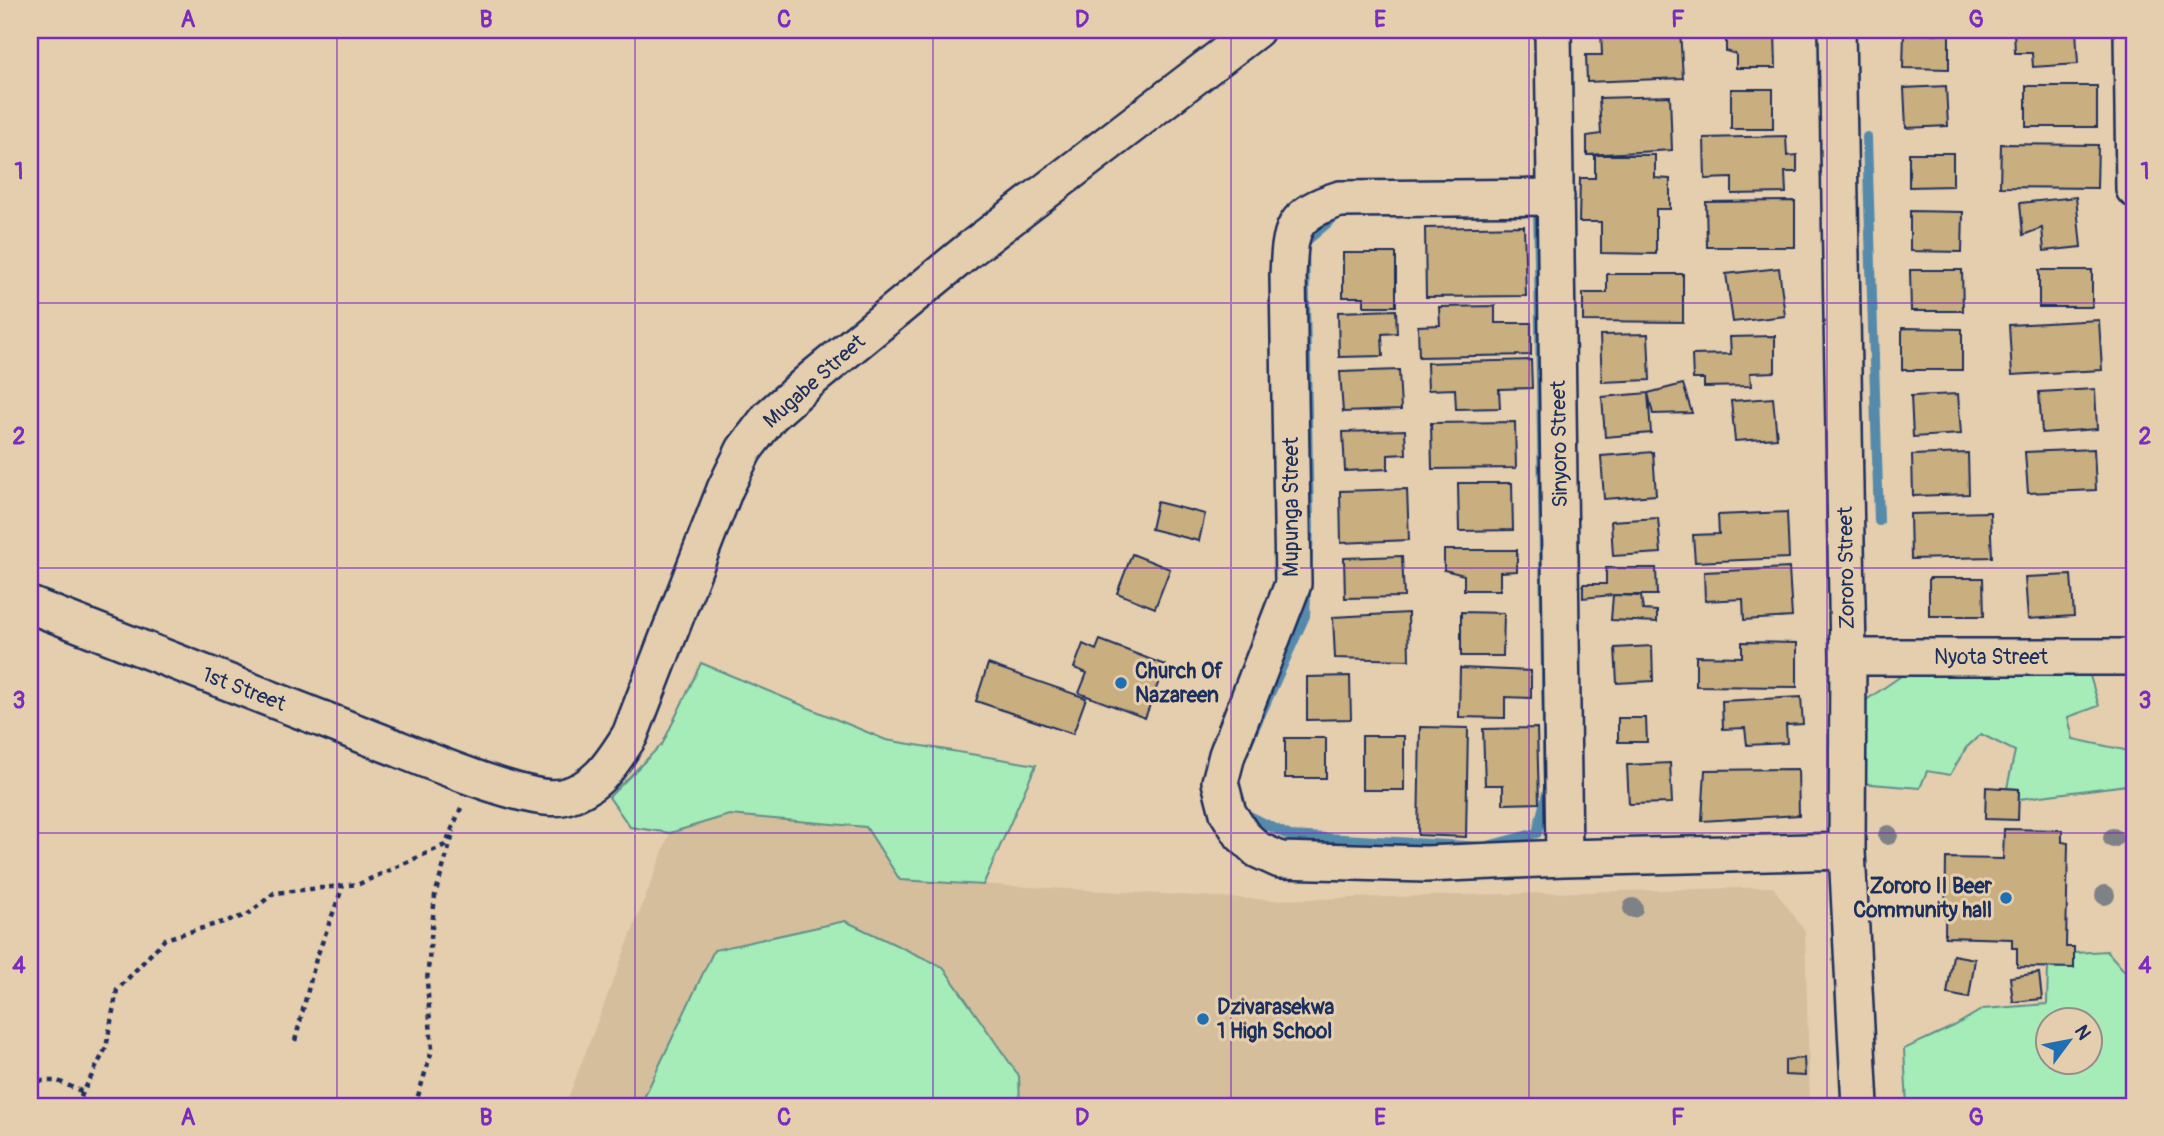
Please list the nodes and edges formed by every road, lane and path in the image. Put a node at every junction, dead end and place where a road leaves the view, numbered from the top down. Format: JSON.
{"nodes":[{"id":1,"x":1256,"y":30,"type":"edge"},
{"id":2,"x":1553,"y":30,"type":"edge"},
{"id":3,"x":1837,"y":30,"type":"edge"},
{"id":4,"x":2132,"y":30,"type":"edge"},
{"id":5,"x":2134,"y":189,"type":"edge"},
{"id":6,"x":1556,"y":197,"type":"junction"},
{"id":7,"x":30,"y":605,"type":"edge"},
{"id":8,"x":1849,"y":657,"type":"junction"},
{"id":9,"x":2134,"y":657,"type":"edge"},
{"id":10,"x":459,"y":772,"type":"joint"},
{"id":11,"x":1847,"y":852,"type":"junction"},
{"id":12,"x":1564,"y":858,"type":"junction"},
{"id":13,"x":343,"y":886,"type":"junction"},
{"id":14,"x":295,"y":1041,"type":"dead end"},
{"id":15,"x":30,"y":1084,"type":"edge"},
{"id":16,"x":83,"y":1092,"type":"junction"},
{"id":17,"x":76,"y":1106,"type":"edge"},
{"id":18,"x":415,"y":1106,"type":"edge"},
{"id":19,"x":1860,"y":1106,"type":"edge"}],
"edges":[{"from":1,"to":10,"type":"street","name":"Mugabe Street"},
{"from":2,"to":6,"type":"street","name":"Sinyoro Street"},
{"from":3,"to":8,"type":"street","name":"Zororo Street"},
{"from":4,"to":5,"type":"street"},
{"from":6,"to":12,"type":"street","name":"Sinyoro Street"},
{"from":6,"to":12,"type":"street","name":"Mupunga Street"},
{"from":7,"to":10,"type":"street","name":"1st Street"},
{"from":8,"to":9,"type":"street","name":"Nyota Street"},
{"from":8,"to":11,"type":"street","name":"Zororo Street"},
{"from":11,"to":12,"type":"street","name":"Mupunga Street"},
{"from":11,"to":19,"type":"street","name":"Zororo Street"},
{"from":13,"to":14,"type":"path"},
{"from":13,"to":16,"type":"path"},
{"from":13,"to":18,"type":"path"},
{"from":15,"to":16,"type":"path"},
{"from":16,"to":17,"type":"path"}]}
